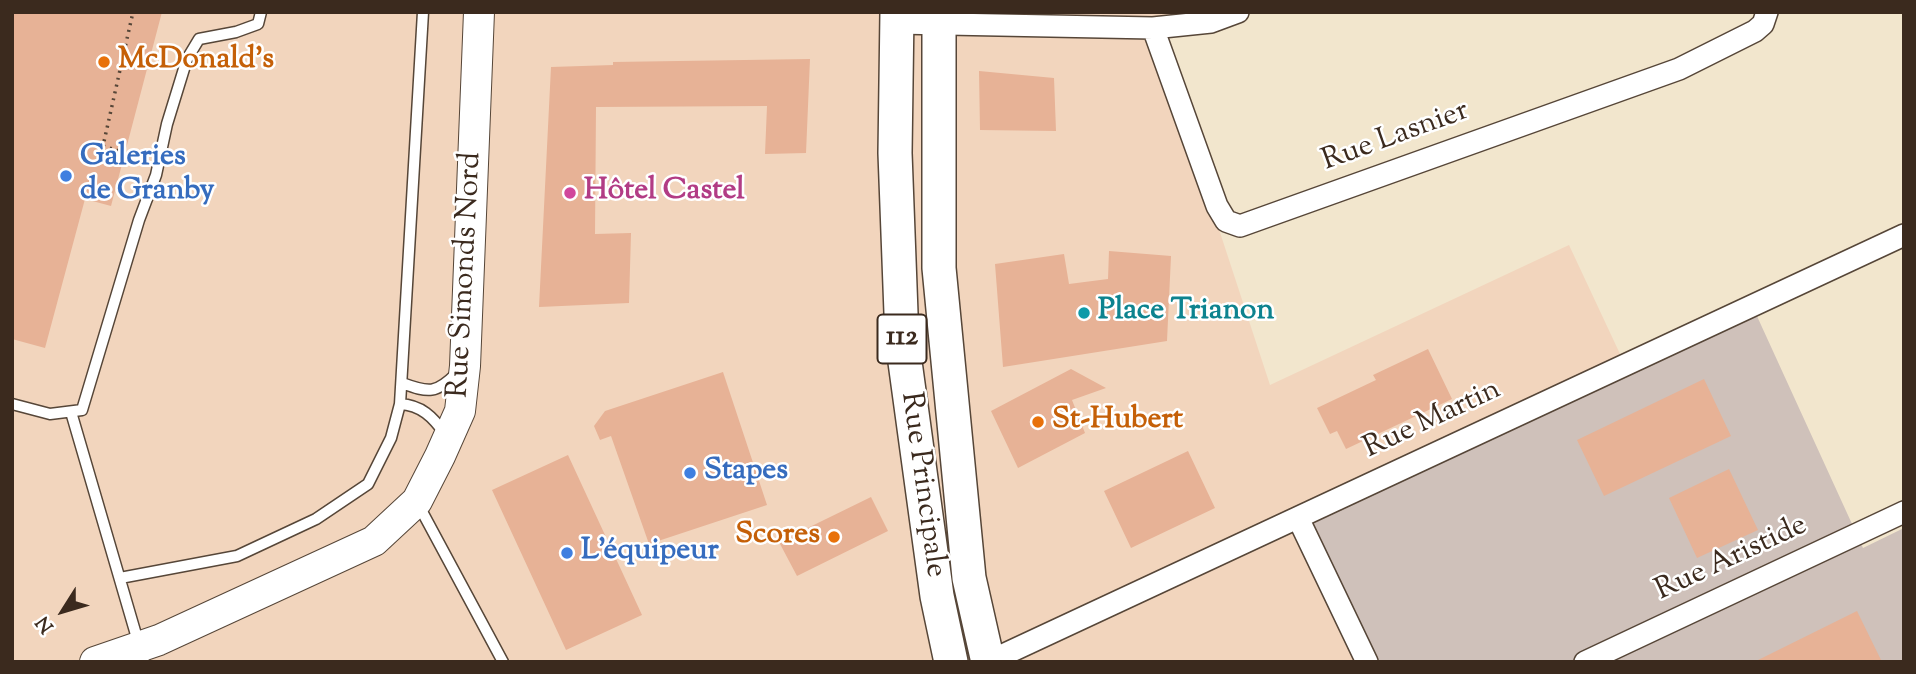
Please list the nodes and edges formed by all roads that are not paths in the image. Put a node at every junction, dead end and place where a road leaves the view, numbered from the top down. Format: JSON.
{"nodes":[{"id":1,"x":261,"y":12,"type":"edge"},
{"id":2,"x":423,"y":12,"type":"edge"},
{"id":3,"x":479,"y":12,"type":"edge"},
{"id":4,"x":1238,"y":12,"type":"edge"},
{"id":5,"x":1767,"y":12,"type":"edge"},
{"id":6,"x":896,"y":18,"type":"edge"},
{"id":7,"x":939,"y":18,"type":"edge"},
{"id":8,"x":1153,"y":28,"type":"junction"},
{"id":9,"x":1904,"y":235,"type":"edge"},
{"id":10,"x":919,"y":267,"type":"junction"},
{"id":11,"x":465,"y":366,"type":"junction"},
{"id":12,"x":401,"y":383,"type":"junction"},
{"id":13,"x":12,"y":404,"type":"edge"},
{"id":14,"x":400,"y":404,"type":"junction"},
{"id":15,"x":71,"y":412,"type":"junction"},
{"id":16,"x":448,"y":438,"type":"junction"},
{"id":17,"x":417,"y":501,"type":"junction"},
{"id":18,"x":1904,"y":512,"type":"edge"},
{"id":19,"x":1298,"y":517,"type":"junction"},
{"id":20,"x":120,"y":578,"type":"junction"},
{"id":21,"x":142,"y":654,"type":"edge"},
{"id":22,"x":94,"y":662,"type":"edge"},
{"id":23,"x":503,"y":662,"type":"edge"},
{"id":24,"x":951,"y":662,"type":"edge"},
{"id":25,"x":988,"y":662,"type":"edge"},
{"id":26,"x":1367,"y":662,"type":"edge"},
{"id":27,"x":1586,"y":662,"type":"edge"}],
"edges":[{"from":1,"to":15,"type":"lane"},
{"from":2,"to":12,"type":"lane"},
{"from":3,"to":11,"type":"street","name":"Rue Simonds Nord"},
{"from":4,"to":8,"type":"street"},
{"from":5,"to":8,"type":"street","name":"Rue Lasnier"},
{"from":6,"to":7,"type":"street"},
{"from":6,"to":10,"type":"main road","name":"Rue Principale","number":"112"},
{"from":7,"to":8,"type":"street"},
{"from":7,"to":10,"type":"main road","name":"Rue Principale","number":"112"},
{"from":9,"to":19,"type":"street","name":"Rue Martin"},
{"from":10,"to":24,"type":"main road","name":"Rue Principale","number":"112"},
{"from":10,"to":25,"type":"main road","name":"Rue Principale","number":"112"},
{"from":11,"to":12,"type":"lane"},
{"from":11,"to":16,"type":"street","name":"Rue Simonds Nord"},
{"from":12,"to":14,"type":"lane"},
{"from":13,"to":15,"type":"lane"},
{"from":14,"to":16,"type":"lane"},
{"from":14,"to":20,"type":"lane"},
{"from":15,"to":20,"type":"lane"},
{"from":16,"to":17,"type":"street","name":"Rue Simonds Nord"},
{"from":17,"to":21,"type":"street","name":"Rue Simonds Nord"},
{"from":17,"to":23,"type":"lane"},
{"from":18,"to":27,"type":"street","name":"Rue Aristide"},
{"from":19,"to":25,"type":"street","name":"Rue Martin"},
{"from":19,"to":26,"type":"street"},
{"from":20,"to":21,"type":"lane"},
{"from":21,"to":22,"type":"street","name":"Rue Simonds Nord"}]}
